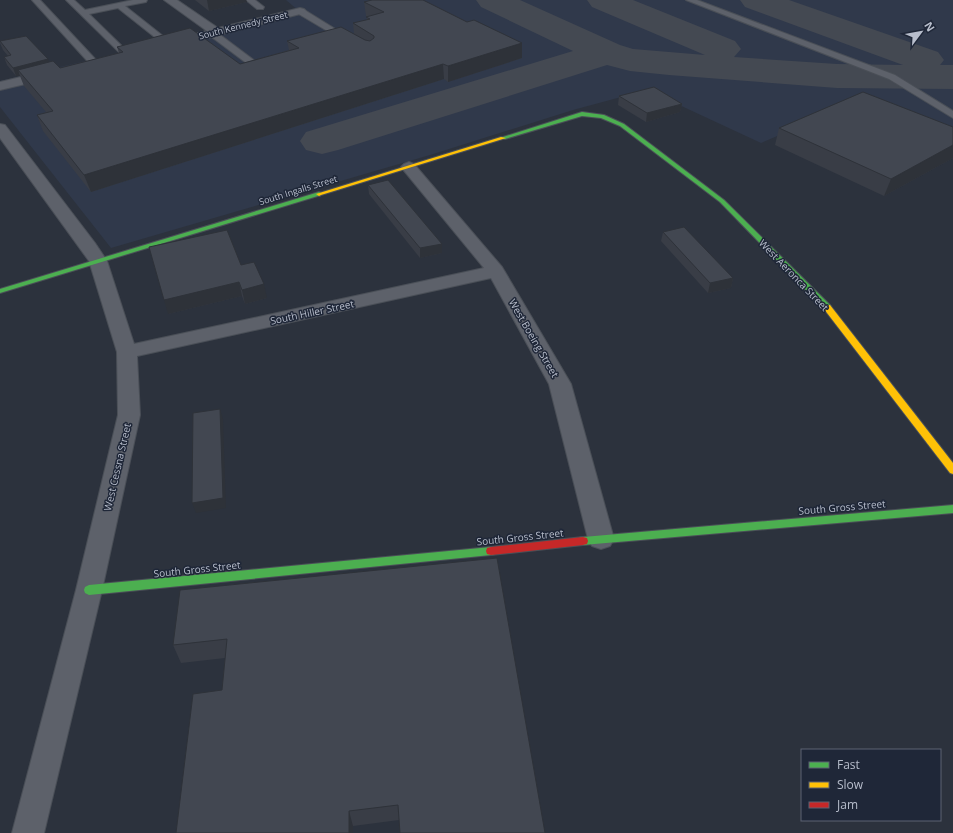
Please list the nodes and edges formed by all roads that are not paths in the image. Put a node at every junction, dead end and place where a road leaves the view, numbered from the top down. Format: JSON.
{"nodes":[{"id":1,"x":36,"y":0,"type":"edge"},
{"id":2,"x":70,"y":0,"type":"edge"},
{"id":3,"x":142,"y":0,"type":"edge"},
{"id":4,"x":170,"y":0,"type":"edge"},
{"id":5,"x":250,"y":0,"type":"edge"},
{"id":6,"x":690,"y":0,"type":"edge"},
{"id":7,"x":119,"y":5,"type":"junction"},
{"id":8,"x":260,"y":7,"type":"dead end"},
{"id":9,"x":294,"y":7,"type":"joint"},
{"id":10,"x":84,"y":13,"type":"junction"},
{"id":11,"x":214,"y":33,"type":"junction"},
{"id":12,"x":169,"y":44,"type":"junction"},
{"id":13,"x":358,"y":45,"type":"edge"},
{"id":14,"x":154,"y":48,"type":"edge"},
{"id":15,"x":141,"y":52,"type":"edge"},
{"id":16,"x":128,"y":55,"type":"junction"},
{"id":17,"x":94,"y":63,"type":"junction"},
{"id":18,"x":79,"y":67,"type":"edge"},
{"id":19,"x":260,"y":69,"type":"edge"},
{"id":20,"x":65,"y":70,"type":"edge"},
{"id":21,"x":0,"y":86,"type":"edge"},
{"id":22,"x":953,"y":114,"type":"edge"},
{"id":23,"x":602,"y":116,"type":"joint"},
{"id":24,"x":0,"y":128,"type":"edge"},
{"id":25,"x":409,"y":167,"type":"junction"},
{"id":26,"x":98,"y":261,"type":"junction"},
{"id":27,"x":496,"y":271,"type":"junction"},
{"id":28,"x":0,"y":291,"type":"edge"},
{"id":29,"x":127,"y":352,"type":"junction"},
{"id":30,"x":953,"y":470,"type":"edge"},
{"id":31,"x":953,"y":509,"type":"edge"},
{"id":32,"x":601,"y":539,"type":"junction"},
{"id":33,"x":89,"y":590,"type":"junction"},
{"id":34,"x":28,"y":833,"type":"edge"}],
"edges":[{"from":1,"to":17,"type":"lane"},
{"from":2,"to":10,"type":"lane"},
{"from":3,"to":7,"type":"lane"},
{"from":4,"to":11,"type":"street"},
{"from":5,"to":8,"type":"lane"},
{"from":6,"to":22,"type":"lane"},
{"from":7,"to":10,"type":"lane"},
{"from":7,"to":12,"type":"lane"},
{"from":9,"to":11,"type":"street","name":"South Kennedy Street"},
{"from":9,"to":13,"type":"lane"},
{"from":10,"to":16,"type":"lane"},
{"from":11,"to":12,"type":"street","name":"South Kennedy Street"},
{"from":11,"to":19,"type":"lane"},
{"from":12,"to":14,"type":"street","name":"South Kennedy Street"},
{"from":15,"to":16,"type":"street"},
{"from":16,"to":17,"type":"street"},
{"from":17,"to":18,"type":"street"},
{"from":20,"to":21,"type":"street"},
{"from":23,"to":25,"type":"street","name":"South Ingalls Street"},
{"from":23,"to":30,"type":"street","name":"West Aeronca Street"},
{"from":24,"to":26,"type":"street","name":"West Cessna Street"},
{"from":25,"to":26,"type":"street","name":"South Ingalls Street"},
{"from":25,"to":27,"type":"street","name":"West Boeing Street"},
{"from":26,"to":28,"type":"street","name":"South Ingalls Street"},
{"from":26,"to":29,"type":"street","name":"West Cessna Street"},
{"from":27,"to":29,"type":"street","name":"South Hiller Street"},
{"from":27,"to":32,"type":"street","name":"West Boeing Street"},
{"from":29,"to":33,"type":"street","name":"West Cessna Street"},
{"from":31,"to":32,"type":"street","name":"South Gross Street"},
{"from":32,"to":33,"type":"street","name":"South Gross Street"},
{"from":33,"to":34,"type":"street","name":"West Cessna Street"}]}
